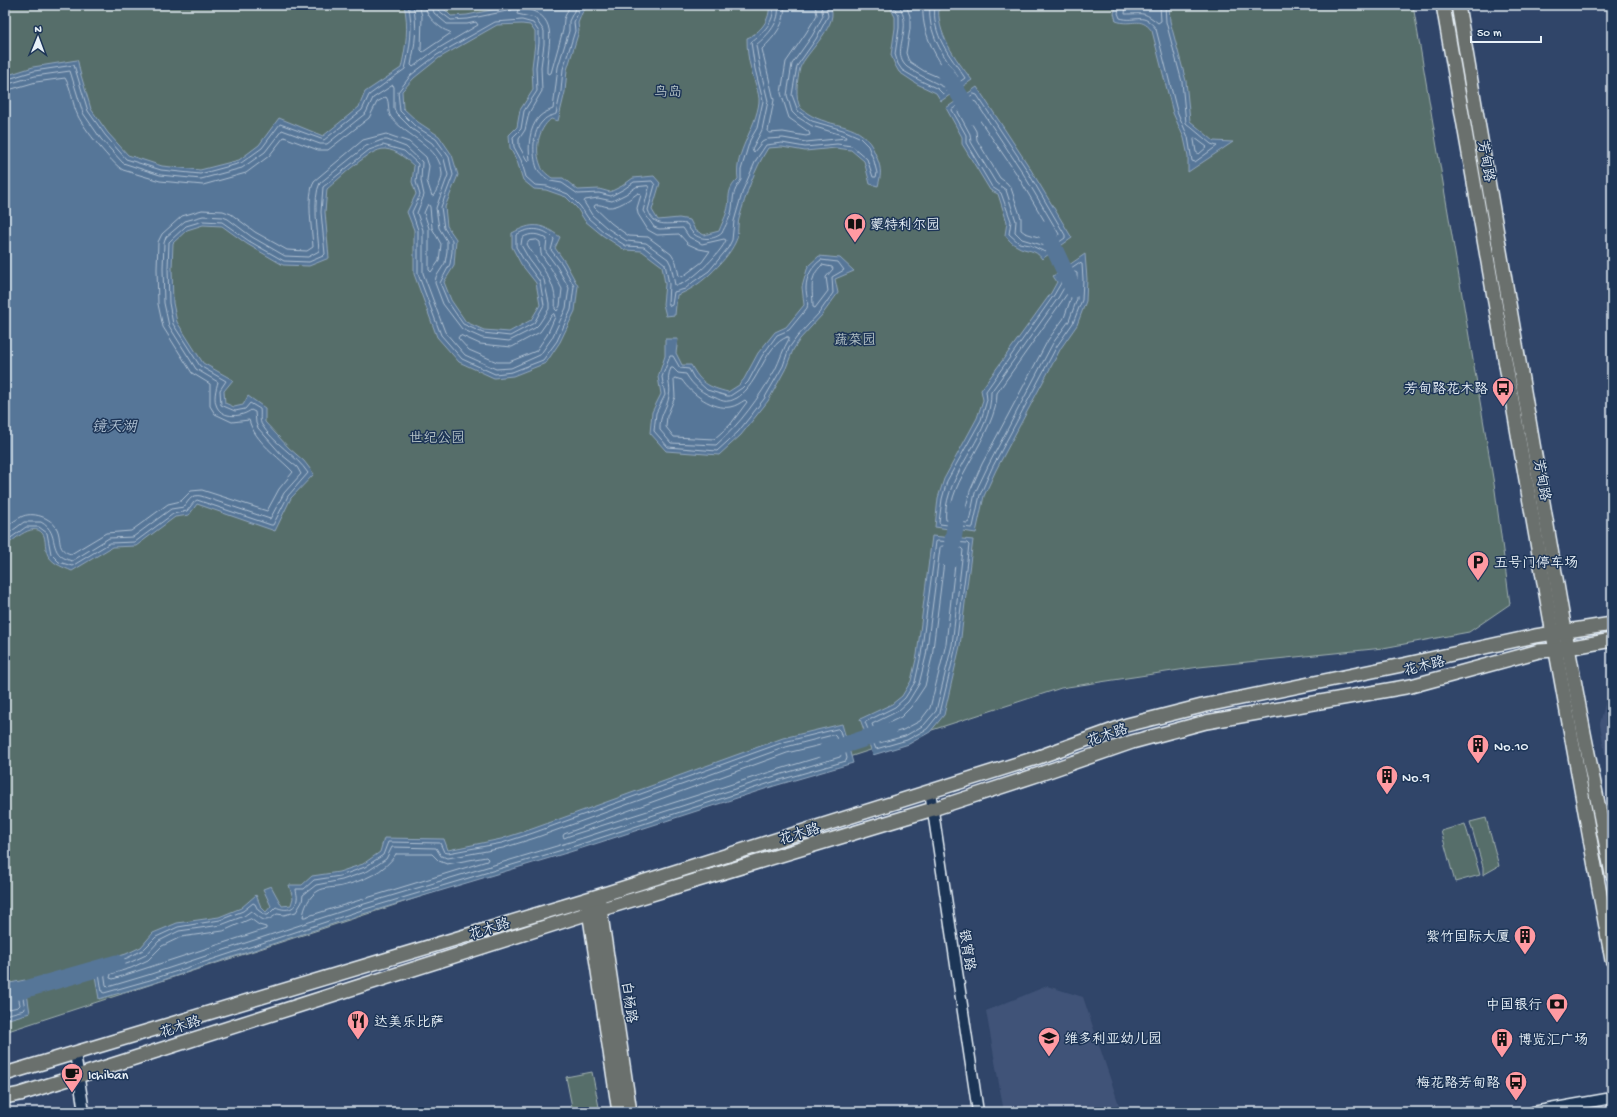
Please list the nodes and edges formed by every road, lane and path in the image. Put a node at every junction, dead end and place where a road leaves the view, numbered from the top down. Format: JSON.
{"nodes":[{"id":1,"x":1443,"y":5,"type":"edge"},
{"id":2,"x":1458,"y":5,"type":"edge"},
{"id":3,"x":1612,"y":624,"type":"edge"},
{"id":4,"x":1559,"y":632,"type":"junction"},
{"id":5,"x":1612,"y":640,"type":"edge"},
{"id":6,"x":1562,"y":649,"type":"junction"},
{"id":7,"x":930,"y":791,"type":"junction"},
{"id":8,"x":933,"y":809,"type":"junction"},
{"id":9,"x":1612,"y":874,"type":"edge"},
{"id":10,"x":593,"y":898,"type":"junction"},
{"id":11,"x":595,"y":911,"type":"junction"},
{"id":12,"x":1612,"y":960,"type":"edge"},
{"id":13,"x":75,"y":1053,"type":"junction"},
{"id":14,"x":5,"y":1074,"type":"edge"},
{"id":15,"x":78,"y":1076,"type":"junction"},
{"id":16,"x":5,"y":1097,"type":"edge"},
{"id":17,"x":1612,"y":1098,"type":"edge"},
{"id":18,"x":84,"y":1112,"type":"edge"},
{"id":19,"x":619,"y":1112,"type":"edge"},
{"id":20,"x":630,"y":1112,"type":"edge"},
{"id":21,"x":978,"y":1112,"type":"edge"},
{"id":22,"x":1533,"y":1112,"type":"edge"}],
"edges":[{"from":1,"to":4,"type":"main road","name":"芳甸路"},
{"from":2,"to":4,"type":"main road","name":"芳甸路"},
{"from":3,"to":4,"type":"main road","name":"花木路"},
{"from":4,"to":6,"type":"main road","name":"芳甸路"},
{"from":4,"to":7,"type":"main road","name":"花木路"},
{"from":5,"to":6,"type":"main road","name":"花木路"},
{"from":6,"to":8,"type":"main road","name":"花木路"},
{"from":6,"to":9,"type":"main road","name":"芳甸路"},
{"from":6,"to":12,"type":"main road","name":"芳甸路"},
{"from":7,"to":8,"type":"street","name":"银宵路"},
{"from":7,"to":10,"type":"main road","name":"花木路"},
{"from":8,"to":11,"type":"main road","name":"花木路"},
{"from":8,"to":21,"type":"street","name":"银宵路"},
{"from":10,"to":11,"type":"main road","name":"白杨路"},
{"from":10,"to":13,"type":"main road","name":"花木路"},
{"from":11,"to":15,"type":"main road","name":"花木路"},
{"from":11,"to":19,"type":"main road","name":"白杨路"},
{"from":11,"to":20,"type":"main road","name":"白杨路"},
{"from":13,"to":14,"type":"main road","name":"花木路"},
{"from":13,"to":15,"type":"street"},
{"from":15,"to":16,"type":"main road","name":"花木路"},
{"from":15,"to":18,"type":"street"},
{"from":17,"to":22,"type":"street"}]}
